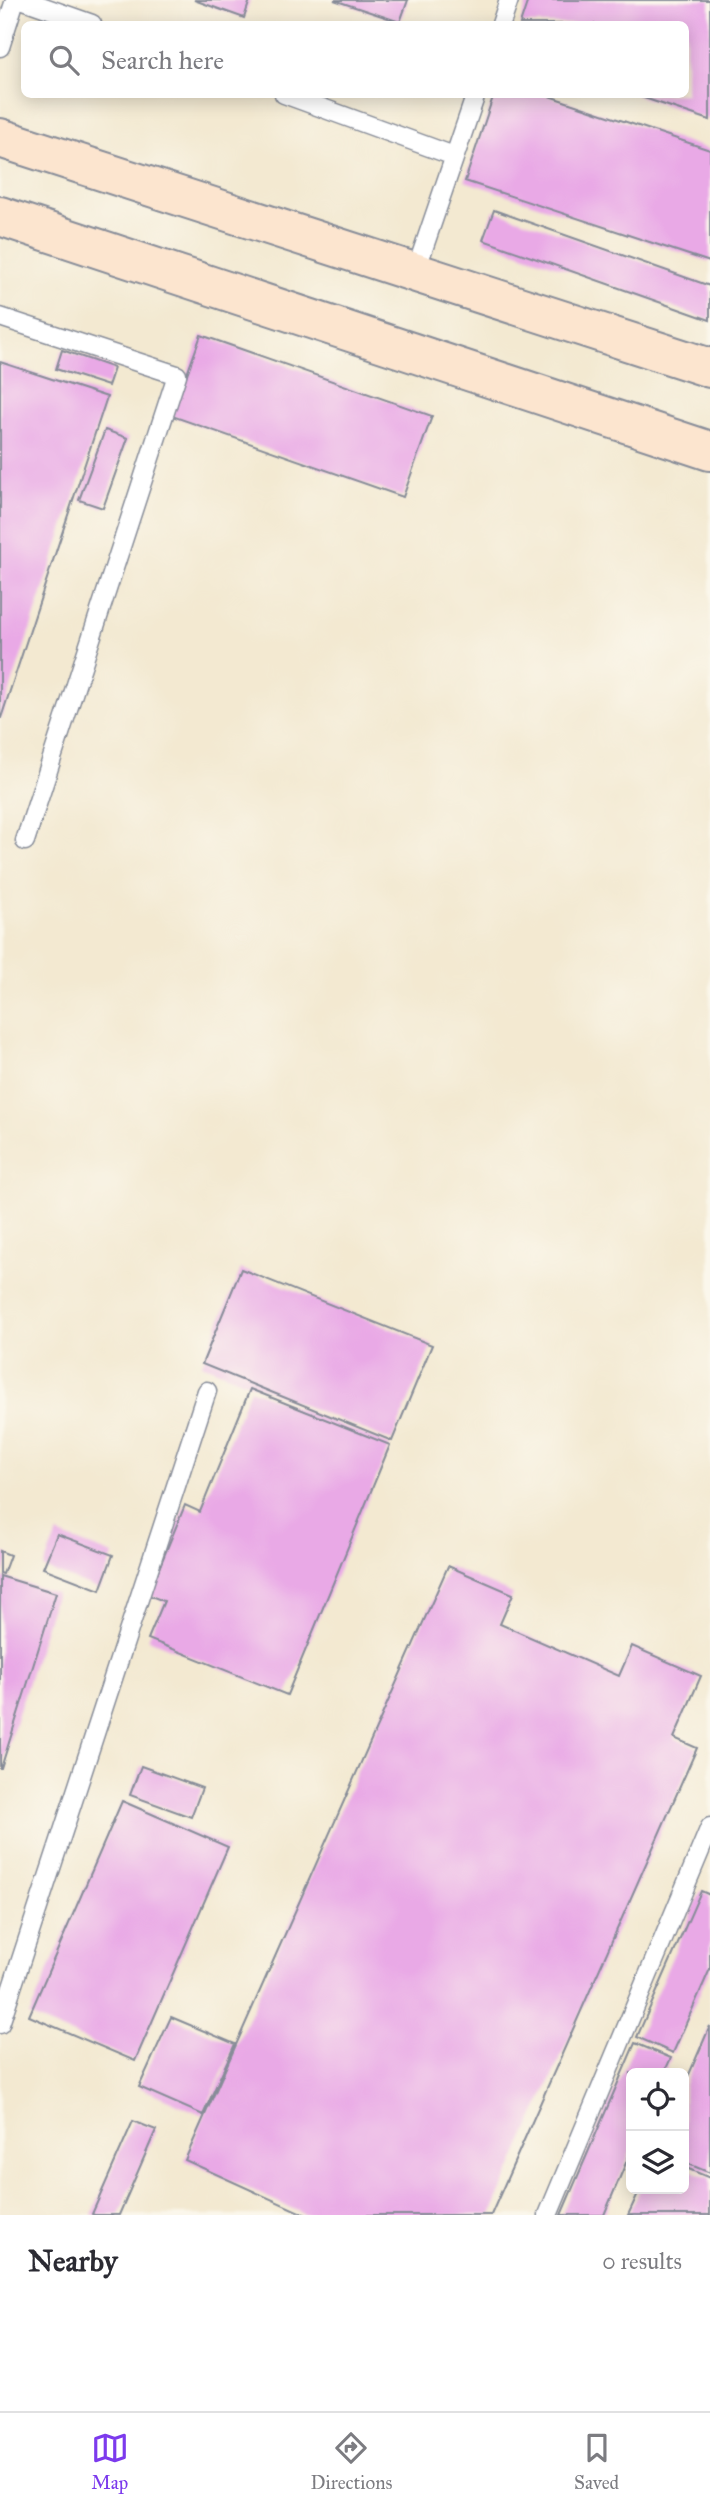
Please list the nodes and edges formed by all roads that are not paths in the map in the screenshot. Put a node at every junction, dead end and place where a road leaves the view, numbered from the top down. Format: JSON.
{"nodes":[{"id":1,"x":15,"y":0,"type":"edge"},
{"id":2,"x":24,"y":0,"type":"edge"},
{"id":3,"x":509,"y":0,"type":"edge"},
{"id":4,"x":84,"y":21,"type":"edge"},
{"id":5,"x":502,"y":21,"type":"edge"},
{"id":6,"x":0,"y":47,"type":"edge"},
{"id":7,"x":295,"y":98,"type":"edge"},
{"id":8,"x":475,"y":98,"type":"edge"},
{"id":9,"x":0,"y":138,"type":"edge"},
{"id":10,"x":454,"y":156,"type":"junction"},
{"id":11,"x":0,"y":216,"type":"edge"},
{"id":12,"x":415,"y":272,"type":"junction"},
{"id":13,"x":0,"y":317,"type":"edge"},
{"id":14,"x":710,"y":368,"type":"edge"},
{"id":15,"x":710,"y":451,"type":"edge"},
{"id":16,"x":25,"y":841,"type":"dead end"},
{"id":17,"x":207,"y":1391,"type":"dead end"},
{"id":18,"x":710,"y":1827,"type":"edge"},
{"id":19,"x":0,"y":2024,"type":"edge"},
{"id":20,"x":548,"y":2215,"type":"edge"}],
"edges":[{"from":1,"to":6,"type":"lane"},
{"from":2,"to":4,"type":"lane"},
{"from":3,"to":5,"type":"lane"},
{"from":7,"to":10,"type":"lane"},
{"from":8,"to":10,"type":"lane"},
{"from":9,"to":12,"type":"street"},
{"from":10,"to":12,"type":"lane"},
{"from":11,"to":15,"type":"street"},
{"from":12,"to":14,"type":"street"},
{"from":13,"to":16,"type":"lane"},
{"from":17,"to":19,"type":"lane"},
{"from":18,"to":20,"type":"lane"}]}
